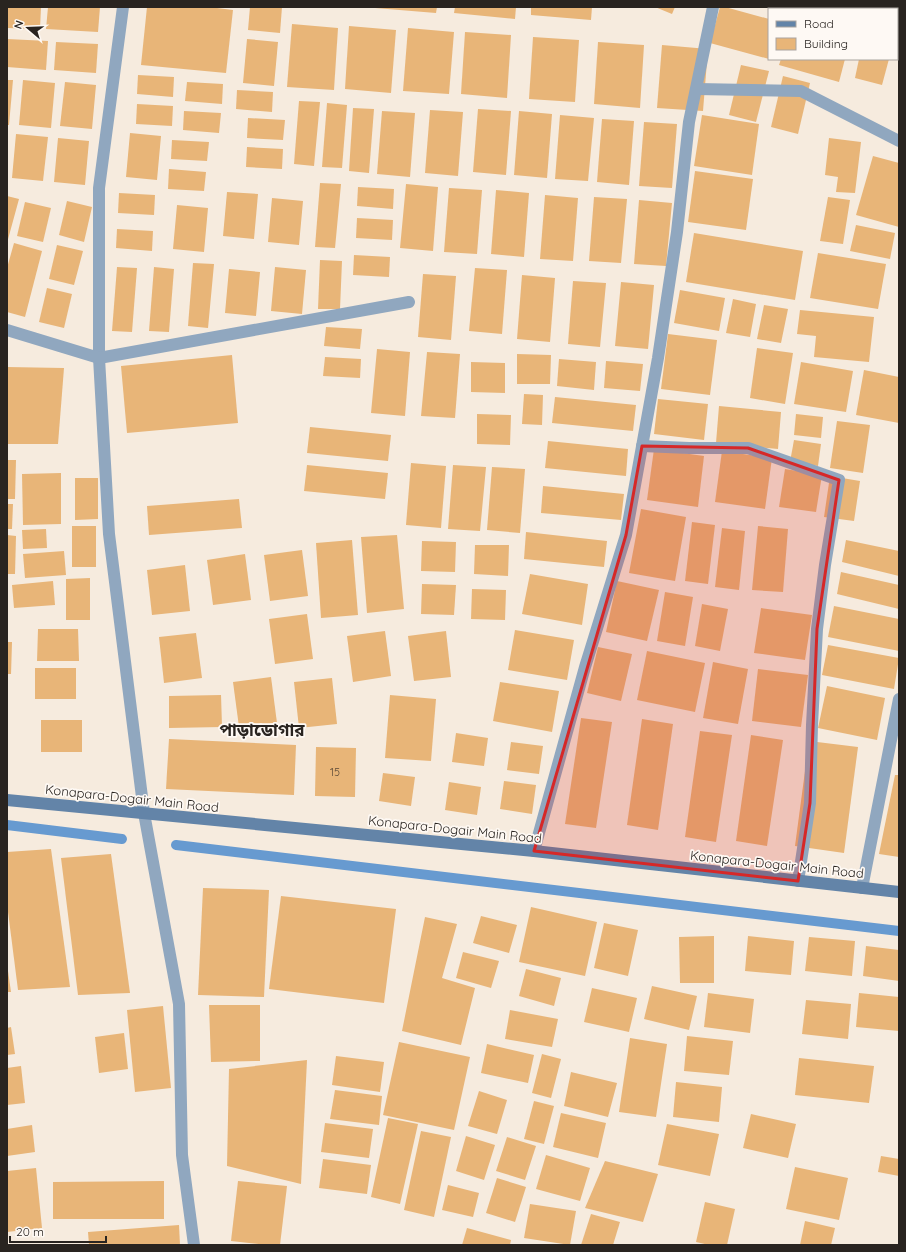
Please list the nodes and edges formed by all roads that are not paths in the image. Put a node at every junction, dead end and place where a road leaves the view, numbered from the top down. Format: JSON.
{"nodes":[{"id":1,"x":123,"y":7,"type":"edge"},
{"id":2,"x":714,"y":7,"type":"edge"},
{"id":3,"x":697,"y":89,"type":"junction"},
{"id":4,"x":899,"y":141,"type":"edge"},
{"id":5,"x":409,"y":302,"type":"dead end"},
{"id":6,"x":7,"y":330,"type":"edge"},
{"id":7,"x":99,"y":358,"type":"junction"},
{"id":8,"x":642,"y":446,"type":"junction"},
{"id":9,"x":899,"y":699,"type":"edge"},
{"id":10,"x":7,"y":800,"type":"edge"},
{"id":11,"x":144,"y":813,"type":"junction"},
{"id":12,"x":534,"y":851,"type":"junction"},
{"id":13,"x":798,"y":881,"type":"junction"},
{"id":14,"x":862,"y":888,"type":"junction"},
{"id":15,"x":899,"y":892,"type":"edge"},
{"id":16,"x":194,"y":1245,"type":"edge"}],
"edges":[{"from":1,"to":7,"type":"street"},
{"from":2,"to":3,"type":"street"},
{"from":3,"to":4,"type":"street"},
{"from":3,"to":8,"type":"street"},
{"from":5,"to":7,"type":"street"},
{"from":6,"to":7,"type":"street"},
{"from":7,"to":11,"type":"street"},
{"from":8,"to":12,"type":"street"},
{"from":8,"to":13,"type":"street"},
{"from":9,"to":14,"type":"street"},
{"from":10,"to":11,"type":"main road","name":"Konapara-Dogair Main Road"},
{"from":11,"to":12,"type":"main road","name":"Konapara-Dogair Main Road"},
{"from":11,"to":16,"type":"street"},
{"from":12,"to":13,"type":"main road","name":"Konapara-Dogair Main Road"},
{"from":13,"to":14,"type":"main road","name":"Konapara-Dogair Main Road"},
{"from":14,"to":15,"type":"main road","name":"Konapara-Dogair Main Road"}]}
